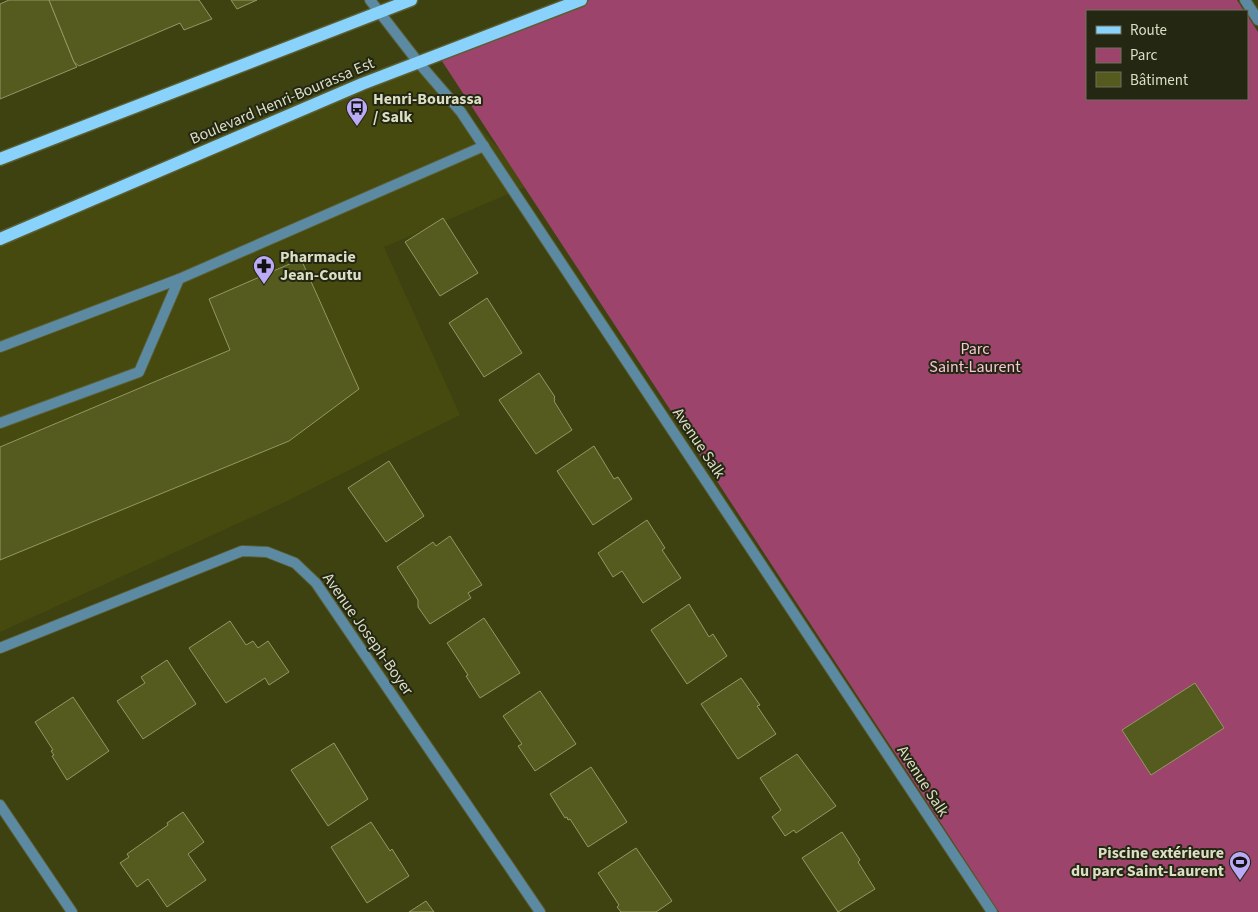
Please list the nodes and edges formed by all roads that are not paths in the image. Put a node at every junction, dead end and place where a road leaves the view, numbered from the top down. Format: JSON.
{"nodes":[{"id":1,"x":370,"y":0,"type":"edge"},
{"id":2,"x":410,"y":0,"type":"edge"},
{"id":3,"x":581,"y":0,"type":"edge"},
{"id":4,"x":1245,"y":0,"type":"edge"},
{"id":5,"x":380,"y":12,"type":"junction"},
{"id":6,"x":1258,"y":20,"type":"edge"},
{"id":7,"x":418,"y":62,"type":"junction"},
{"id":8,"x":484,"y":146,"type":"junction"},
{"id":9,"x":0,"y":159,"type":"edge"},
{"id":10,"x":0,"y":239,"type":"edge"},
{"id":11,"x":179,"y":279,"type":"junction"},
{"id":12,"x":0,"y":347,"type":"edge"},
{"id":13,"x":0,"y":423,"type":"edge"},
{"id":14,"x":0,"y":648,"type":"edge"},
{"id":15,"x":0,"y":805,"type":"edge"},
{"id":16,"x":72,"y":912,"type":"edge"},
{"id":17,"x":540,"y":912,"type":"edge"},
{"id":18,"x":992,"y":912,"type":"edge"}],
"edges":[{"from":1,"to":5,"type":"street","name":"Avenue Salk"},
{"from":2,"to":5,"type":"main road"},
{"from":3,"to":7,"type":"main road","name":"Boulevard Henri-Bourassa Est"},
{"from":4,"to":6,"type":"street"},
{"from":5,"to":7,"type":"street","name":"Avenue Salk"},
{"from":5,"to":9,"type":"main road"},
{"from":7,"to":8,"type":"street","name":"Avenue Salk"},
{"from":7,"to":10,"type":"main road","name":"Boulevard Henri-Bourassa Est"},
{"from":8,"to":11,"type":"street"},
{"from":8,"to":18,"type":"street","name":"Avenue Salk"},
{"from":11,"to":12,"type":"street"},
{"from":11,"to":13,"type":"street"},
{"from":14,"to":17,"type":"street","name":"Avenue Joseph-Boyer"},
{"from":15,"to":16,"type":"street"}]}
